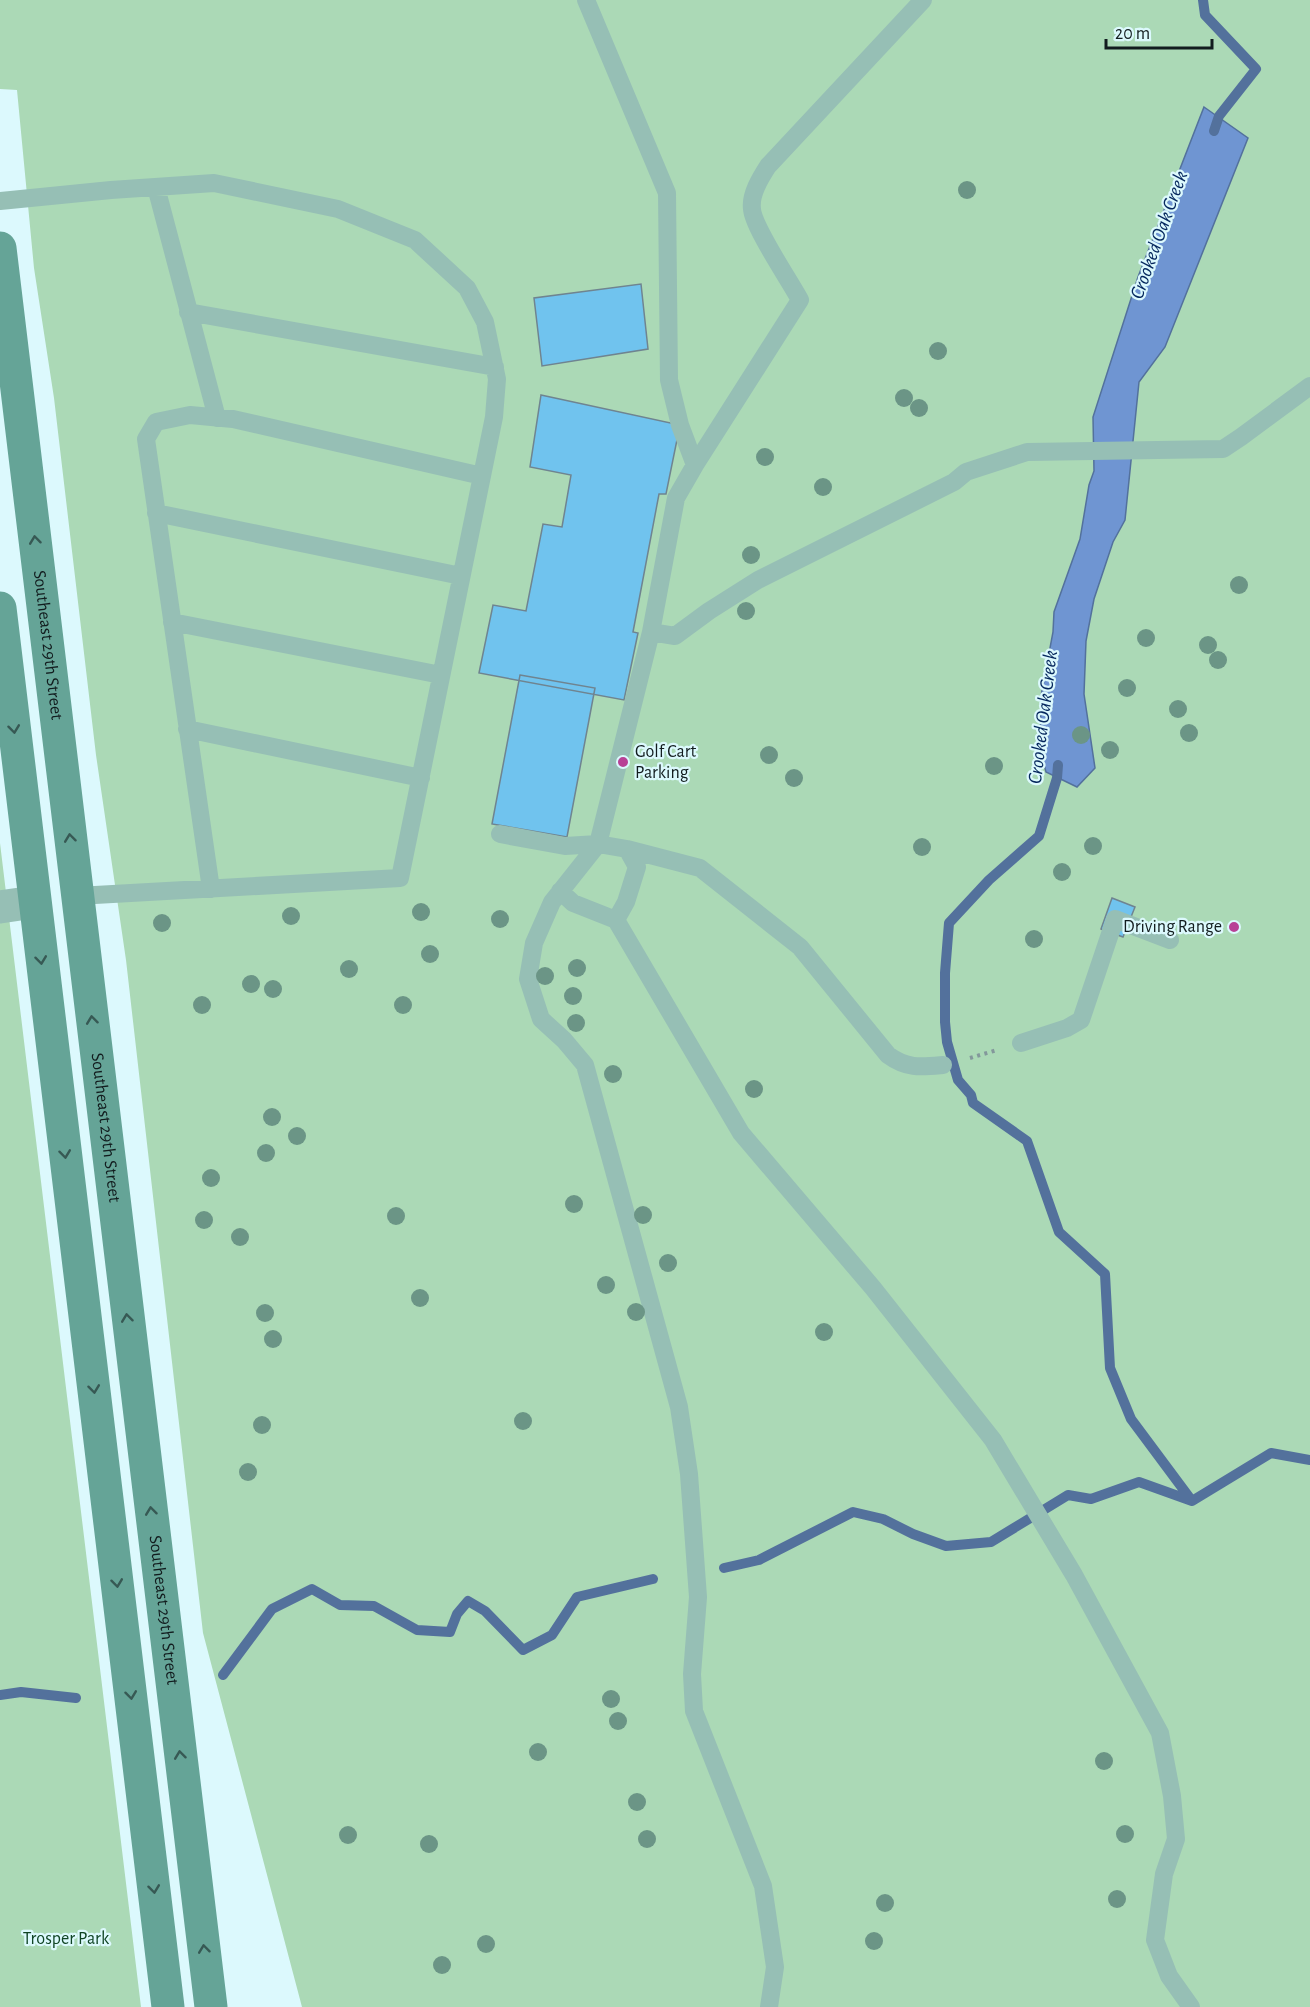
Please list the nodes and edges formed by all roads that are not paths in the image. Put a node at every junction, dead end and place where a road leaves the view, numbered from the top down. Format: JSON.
{"nodes":[{"id":1,"x":586,"y":0,"type":"edge"},
{"id":2,"x":923,"y":0,"type":"edge"},
{"id":3,"x":156,"y":187,"type":"junction"},
{"id":4,"x":0,"y":201,"type":"edge"},
{"id":5,"x":0,"y":248,"type":"edge"},
{"id":6,"x":188,"y":312,"type":"junction"},
{"id":7,"x":495,"y":367,"type":"junction"},
{"id":8,"x":1310,"y":386,"type":"edge"},
{"id":9,"x":217,"y":418,"type":"junction"},
{"id":10,"x":695,"y":465,"type":"junction"},
{"id":11,"x":482,"y":476,"type":"junction"},
{"id":12,"x":156,"y":513,"type":"junction"},
{"id":13,"x":461,"y":576,"type":"junction"},
{"id":14,"x":0,"y":608,"type":"edge"},
{"id":15,"x":172,"y":622,"type":"junction"},
{"id":16,"x":651,"y":632,"type":"junction"},
{"id":17,"x":441,"y":675,"type":"junction"},
{"id":18,"x":188,"y":729,"type":"junction"},
{"id":19,"x":420,"y":778,"type":"junction"},
{"id":20,"x":500,"y":834,"type":"dead end"},
{"id":21,"x":598,"y":844,"type":"junction"},
{"id":22,"x":627,"y":849,"type":"junction"},
{"id":23,"x":665,"y":859,"type":"junction"},
{"id":24,"x":637,"y":867,"type":"junction"},
{"id":25,"x":211,"y":889,"type":"junction"},
{"id":26,"x":560,"y":891,"type":"junction"},
{"id":27,"x":77,"y":896,"type":"junction"},
{"id":28,"x":34,"y":902,"type":"junction"},
{"id":29,"x":0,"y":907,"type":"edge"},
{"id":30,"x":616,"y":920,"type":"junction"},
{"id":31,"x":1170,"y":940,"type":"dead end"},
{"id":32,"x":1021,"y":1043,"type":"road end"},
{"id":33,"x":943,"y":1065,"type":"road end"},
{"id":34,"x":165,"y":1632,"type":"junction"},
{"id":35,"x":124,"y":1637,"type":"junction"},
{"id":36,"x":168,"y":2007,"type":"edge"},
{"id":37,"x":211,"y":2007,"type":"edge"},
{"id":38,"x":769,"y":2007,"type":"edge"},
{"id":39,"x":1191,"y":2007,"type":"edge"}],
"edges":[{"from":1,"to":10,"type":"lane"},
{"from":2,"to":10,"type":"lane"},
{"from":3,"to":4,"type":"lane"},
{"from":3,"to":6,"type":"lane"},
{"from":3,"to":7,"type":"lane"},
{"from":27,"to":5,"type":"main road","name":"Southeast 29th Street","one_way":true},
{"from":6,"to":7,"type":"lane"},
{"from":6,"to":9,"type":"lane"},
{"from":7,"to":11,"type":"lane"},
{"from":8,"to":16,"type":"lane"},
{"from":9,"to":11,"type":"lane"},
{"from":9,"to":12,"type":"lane"},
{"from":10,"to":16,"type":"lane"},
{"from":11,"to":13,"type":"lane"},
{"from":12,"to":13,"type":"lane"},
{"from":12,"to":15,"type":"lane"},
{"from":13,"to":17,"type":"lane"},
{"from":14,"to":28,"type":"main road","one_way":true},
{"from":15,"to":17,"type":"lane"},
{"from":15,"to":18,"type":"lane"},
{"from":16,"to":21,"type":"lane"},
{"from":17,"to":19,"type":"lane"},
{"from":18,"to":19,"type":"lane"},
{"from":18,"to":25,"type":"lane"},
{"from":19,"to":25,"type":"lane"},
{"from":20,"to":21,"type":"lane"},
{"from":21,"to":22,"type":"lane"},
{"from":21,"to":26,"type":"lane"},
{"from":22,"to":23,"type":"lane"},
{"from":22,"to":24,"type":"lane"},
{"from":23,"to":24,"type":"lane"},
{"from":23,"to":33,"type":"lane"},
{"from":24,"to":30,"type":"lane"},
{"from":25,"to":27,"type":"lane"},
{"from":26,"to":30,"type":"lane"},
{"from":26,"to":38,"type":"lane"},
{"from":27,"to":28,"type":"main road"},
{"from":34,"to":27,"type":"main road","name":"Southeast 29th Street","one_way":true},
{"from":28,"to":29,"type":"street"},
{"from":28,"to":35,"type":"main road","one_way":true},
{"from":30,"to":39,"type":"lane"},
{"from":31,"to":32,"type":"lane"},
{"from":34,"to":35,"type":"main road"},
{"from":37,"to":34,"type":"main road","name":"Southeast 29th Street","one_way":true},
{"from":35,"to":36,"type":"main road","one_way":true}]}
